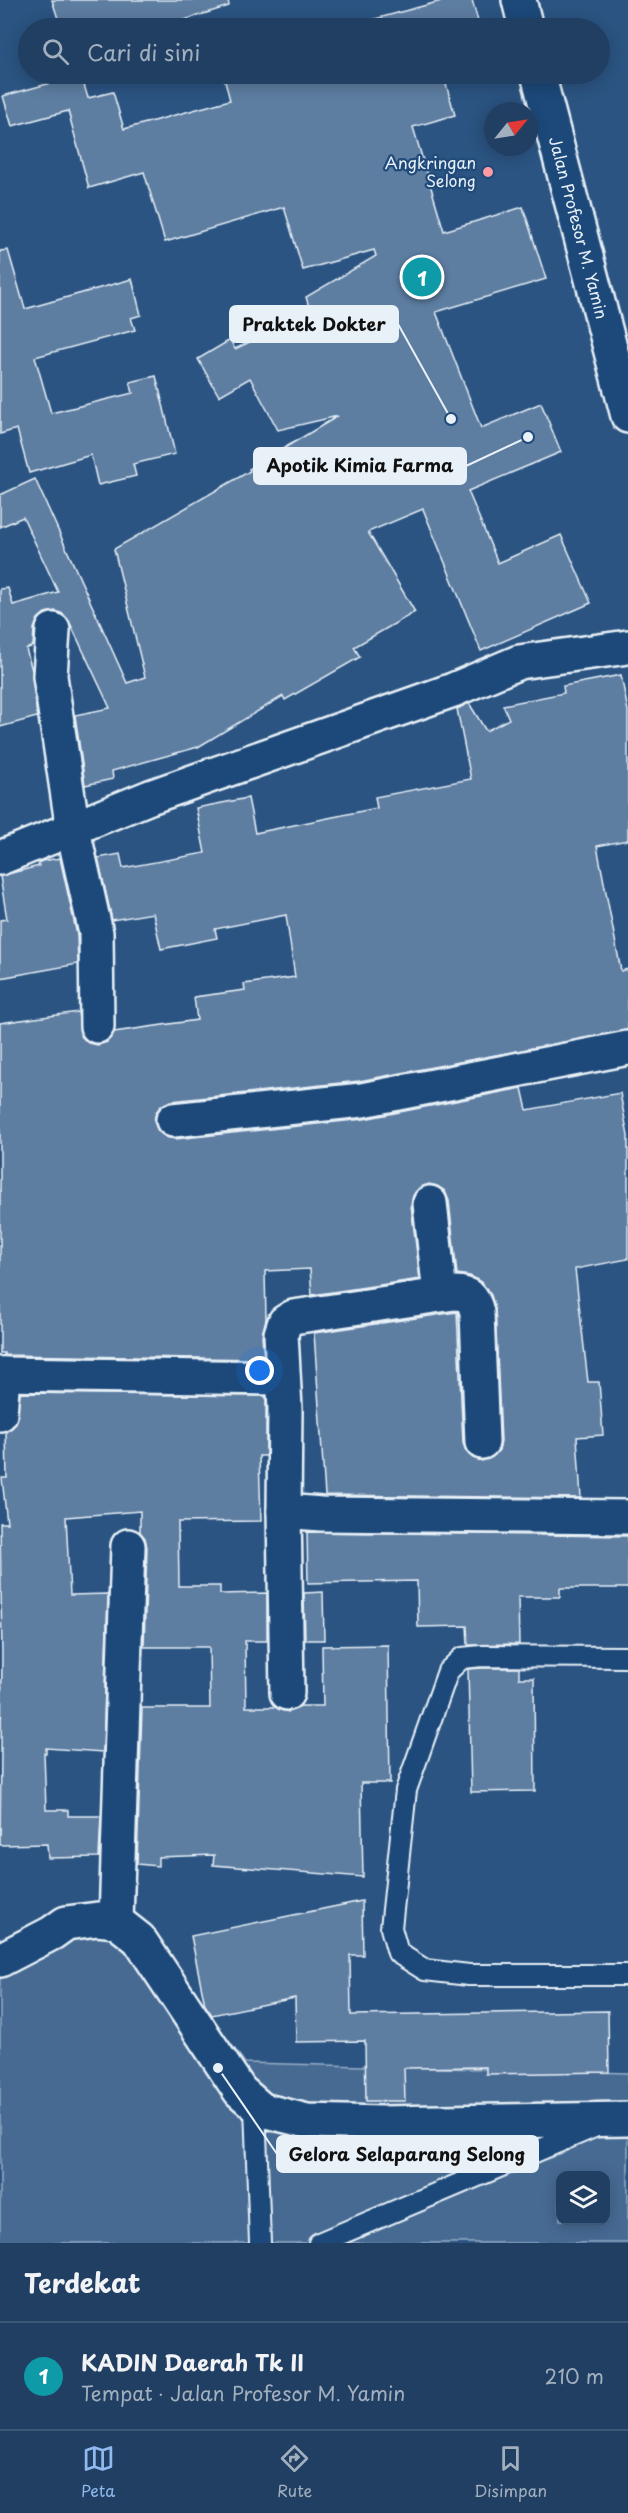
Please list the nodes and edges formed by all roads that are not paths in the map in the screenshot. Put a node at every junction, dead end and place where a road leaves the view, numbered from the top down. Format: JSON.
{"nodes":[{"id":1,"x":519,"y":0,"type":"edge"},
{"id":2,"x":524,"y":18,"type":"edge"},
{"id":3,"x":541,"y":84,"type":"edge"},
{"id":4,"x":628,"y":416,"type":"edge"},
{"id":5,"x":53,"y":630,"type":"dead end"},
{"id":6,"x":628,"y":647,"type":"edge"},
{"id":7,"x":73,"y":830,"type":"junction"},
{"id":8,"x":0,"y":858,"type":"edge"},
{"id":9,"x":97,"y":1026,"type":"dead end"},
{"id":10,"x":628,"y":1048,"type":"edge"},
{"id":11,"x":173,"y":1120,"type":"dead end"},
{"id":12,"x":430,"y":1203,"type":"dead end"},
{"id":13,"x":440,"y":1294,"type":"junction"},
{"id":14,"x":2,"y":1374,"type":"edge"},
{"id":15,"x":283,"y":1378,"type":"junction"},
{"id":16,"x":0,"y":1414,"type":"edge"},
{"id":17,"x":482,"y":1442,"type":"dead end"},
{"id":18,"x":284,"y":1511,"type":"junction"},
{"id":19,"x":628,"y":1517,"type":"edge"},
{"id":20,"x":128,"y":1546,"type":"dead end"},
{"id":21,"x":628,"y":1657,"type":"edge"},
{"id":22,"x":287,"y":1693,"type":"dead end"},
{"id":23,"x":116,"y":1921,"type":"junction"},
{"id":24,"x":0,"y":1960,"type":"edge"},
{"id":25,"x":628,"y":1975,"type":"edge"},
{"id":26,"x":255,"y":2106,"type":"junction"},
{"id":27,"x":619,"y":2119,"type":"edge"},
{"id":28,"x":260,"y":2243,"type":"edge"},
{"id":29,"x":319,"y":2243,"type":"edge"}],
"edges":[{"from":1,"to":2,"type":"street"},
{"from":3,"to":4,"type":"street","name":"Jalan Profesor M. Yamin"},
{"from":5,"to":7,"type":"street"},
{"from":6,"to":7,"type":"street"},
{"from":7,"to":8,"type":"street"},
{"from":7,"to":9,"type":"street"},
{"from":10,"to":11,"type":"street"},
{"from":12,"to":13,"type":"street"},
{"from":13,"to":15,"type":"street"},
{"from":13,"to":17,"type":"street"},
{"from":14,"to":15,"type":"street"},
{"from":14,"to":16,"type":"street"},
{"from":15,"to":18,"type":"street"},
{"from":18,"to":19,"type":"street"},
{"from":18,"to":22,"type":"street"},
{"from":20,"to":23,"type":"street"},
{"from":21,"to":25,"type":"lane"},
{"from":23,"to":24,"type":"street"},
{"from":23,"to":26,"type":"street"},
{"from":26,"to":27,"type":"street"},
{"from":26,"to":28,"type":"lane"},
{"from":27,"to":29,"type":"lane"}]}
